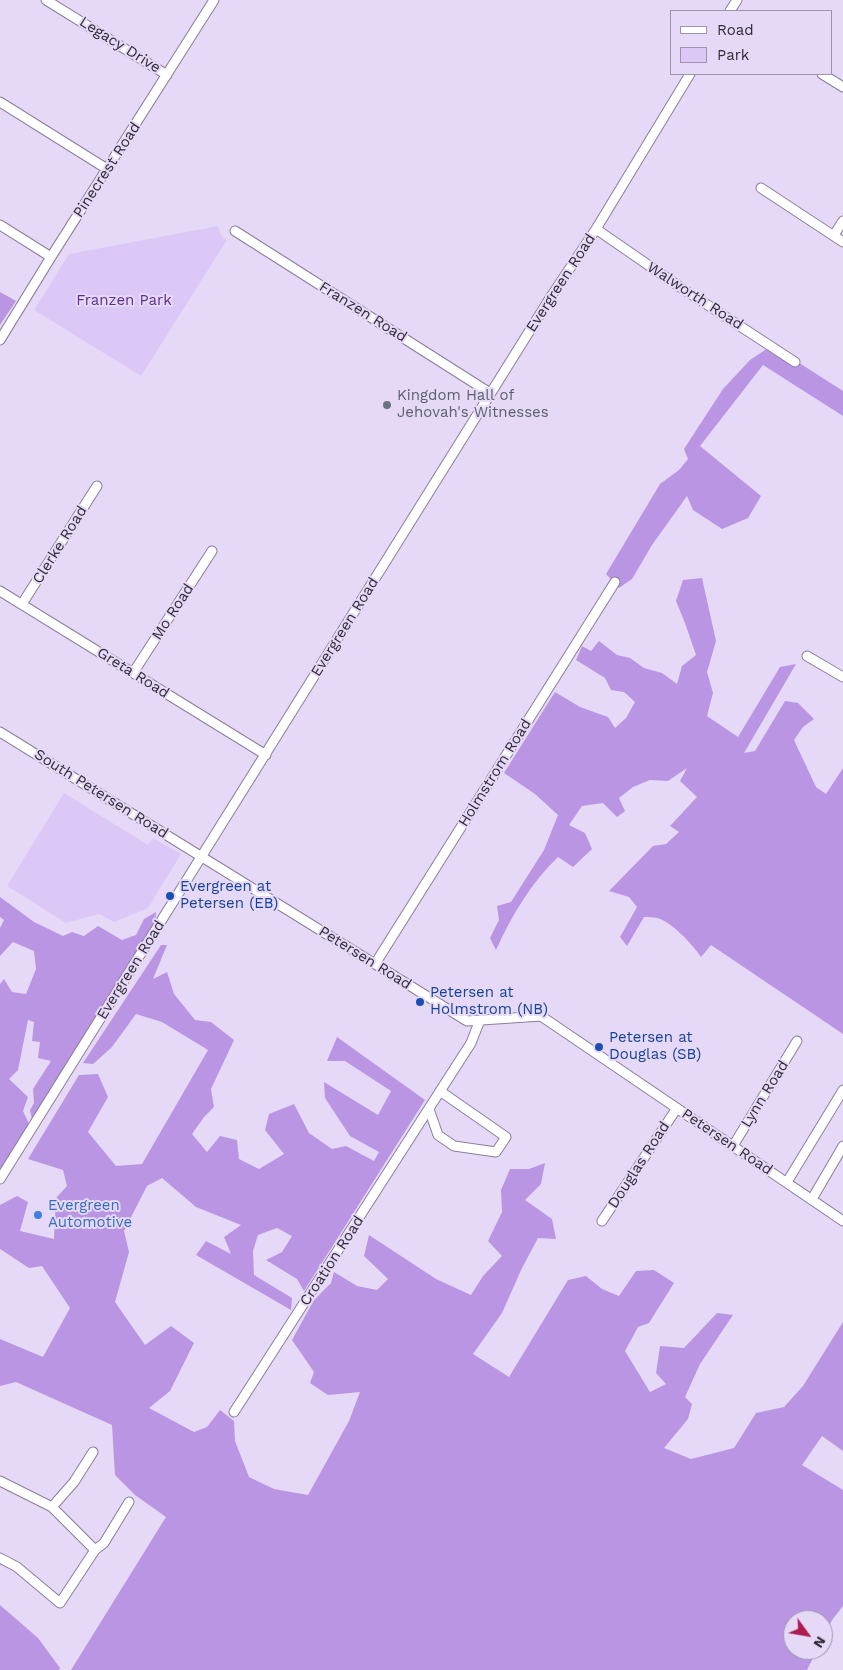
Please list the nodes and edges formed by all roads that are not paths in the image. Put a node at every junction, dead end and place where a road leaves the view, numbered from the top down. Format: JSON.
{"nodes":[{"id":1,"x":46,"y":0,"type":"edge"},
{"id":2,"x":214,"y":0,"type":"edge"},
{"id":3,"x":167,"y":75,"type":"junction"},
{"id":4,"x":689,"y":75,"type":"edge"},
{"id":5,"x":824,"y":75,"type":"edge"},
{"id":6,"x":843,"y":87,"type":"edge"},
{"id":7,"x":0,"y":102,"type":"edge"},
{"id":8,"x":107,"y":169,"type":"junction"},
{"id":9,"x":761,"y":188,"type":"dead end"},
{"id":10,"x":843,"y":221,"type":"edge"},
{"id":11,"x":0,"y":225,"type":"edge"},
{"id":12,"x":596,"y":229,"type":"junction"},
{"id":13,"x":235,"y":231,"type":"dead end"},
{"id":14,"x":834,"y":235,"type":"junction"},
{"id":15,"x":843,"y":242,"type":"edge"},
{"id":16,"x":51,"y":257,"type":"junction"},
{"id":17,"x":0,"y":340,"type":"edge"},
{"id":18,"x":795,"y":362,"type":"dead end"},
{"id":19,"x":490,"y":394,"type":"junction"},
{"id":20,"x":97,"y":486,"type":"dead end"},
{"id":21,"x":212,"y":551,"type":"dead end"},
{"id":22,"x":615,"y":582,"type":"dead end"},
{"id":23,"x":0,"y":591,"type":"edge"},
{"id":24,"x":22,"y":604,"type":"junction"},
{"id":25,"x":807,"y":656,"type":"dead end"},
{"id":26,"x":133,"y":673,"type":"junction"},
{"id":27,"x":843,"y":678,"type":"edge"},
{"id":28,"x":0,"y":732,"type":"edge"},
{"id":29,"x":266,"y":755,"type":"junction"},
{"id":30,"x":202,"y":857,"type":"junction"},
{"id":31,"x":376,"y":964,"type":"junction"},
{"id":32,"x":480,"y":1020,"type":"junction"},
{"id":33,"x":797,"y":1041,"type":"dead end"},
{"id":34,"x":843,"y":1090,"type":"edge"},
{"id":35,"x":440,"y":1092,"type":"junction"},
{"id":36,"x":677,"y":1108,"type":"junction"},
{"id":37,"x":429,"y":1109,"type":"junction"},
{"id":38,"x":733,"y":1146,"type":"junction"},
{"id":39,"x":843,"y":1146,"type":"edge"},
{"id":40,"x":0,"y":1179,"type":"edge"},
{"id":41,"x":786,"y":1182,"type":"junction"},
{"id":42,"x":812,"y":1199,"type":"junction"},
{"id":43,"x":843,"y":1221,"type":"edge"},
{"id":44,"x":602,"y":1222,"type":"dead end"},
{"id":45,"x":234,"y":1412,"type":"dead end"},
{"id":46,"x":93,"y":1452,"type":"dead end"},
{"id":47,"x":0,"y":1481,"type":"edge"},
{"id":48,"x":129,"y":1502,"type":"dead end"},
{"id":49,"x":52,"y":1507,"type":"junction"},
{"id":50,"x":95,"y":1550,"type":"junction"},
{"id":51,"x":0,"y":1558,"type":"edge"}],
"edges":[{"from":1,"to":3,"type":"street","name":"Legacy Drive"},
{"from":2,"to":3,"type":"street","name":"Pinecrest Road"},
{"from":3,"to":8,"type":"street","name":"Pinecrest Road"},
{"from":4,"to":12,"type":"street","name":"Evergreen Road"},
{"from":5,"to":6,"type":"street"},
{"from":7,"to":8,"type":"street"},
{"from":8,"to":16,"type":"street","name":"Pinecrest Road"},
{"from":9,"to":14,"type":"street"},
{"from":10,"to":14,"type":"street"},
{"from":11,"to":16,"type":"street"},
{"from":12,"to":18,"type":"street","name":"Walworth Road"},
{"from":12,"to":19,"type":"street","name":"Evergreen Road"},
{"from":13,"to":19,"type":"street","name":"Franzen Road"},
{"from":14,"to":15,"type":"street"},
{"from":16,"to":17,"type":"street","name":"Pinecrest Road"},
{"from":19,"to":29,"type":"street","name":"Evergreen Road"},
{"from":20,"to":24,"type":"street","name":"Clerke Road"},
{"from":21,"to":26,"type":"street","name":"Mo Road"},
{"from":22,"to":31,"type":"street","name":"Holmstrom Road"},
{"from":23,"to":24,"type":"street","name":"Greta Road"},
{"from":24,"to":26,"type":"street","name":"Greta Road"},
{"from":25,"to":27,"type":"street"},
{"from":26,"to":29,"type":"street","name":"Greta Road"},
{"from":28,"to":30,"type":"street","name":"South Petersen Road"},
{"from":29,"to":30,"type":"street","name":"Evergreen Road"},
{"from":30,"to":31,"type":"street","name":"Petersen Road"},
{"from":30,"to":40,"type":"street","name":"Evergreen Road"},
{"from":31,"to":32,"type":"street","name":"Petersen Road"},
{"from":32,"to":35,"type":"street","name":"Croation Road"},
{"from":32,"to":36,"type":"street","name":"Petersen Road"},
{"from":33,"to":38,"type":"street","name":"Lynn Road"},
{"from":34,"to":41,"type":"street"},
{"from":35,"to":37,"type":"street","name":"Croation Road"},
{"from":35,"to":37,"type":"street"},
{"from":36,"to":38,"type":"street","name":"Petersen Road"},
{"from":36,"to":44,"type":"street","name":"Douglas Road"},
{"from":37,"to":45,"type":"street","name":"Croation Road"},
{"from":38,"to":41,"type":"street","name":"Petersen Road"},
{"from":39,"to":42,"type":"street"},
{"from":41,"to":42,"type":"street","name":"Petersen Road"},
{"from":42,"to":43,"type":"street","name":"Petersen Road"},
{"from":46,"to":49,"type":"street"},
{"from":47,"to":49,"type":"street"},
{"from":48,"to":50,"type":"street"},
{"from":49,"to":50,"type":"street"},
{"from":50,"to":51,"type":"street"}]}
